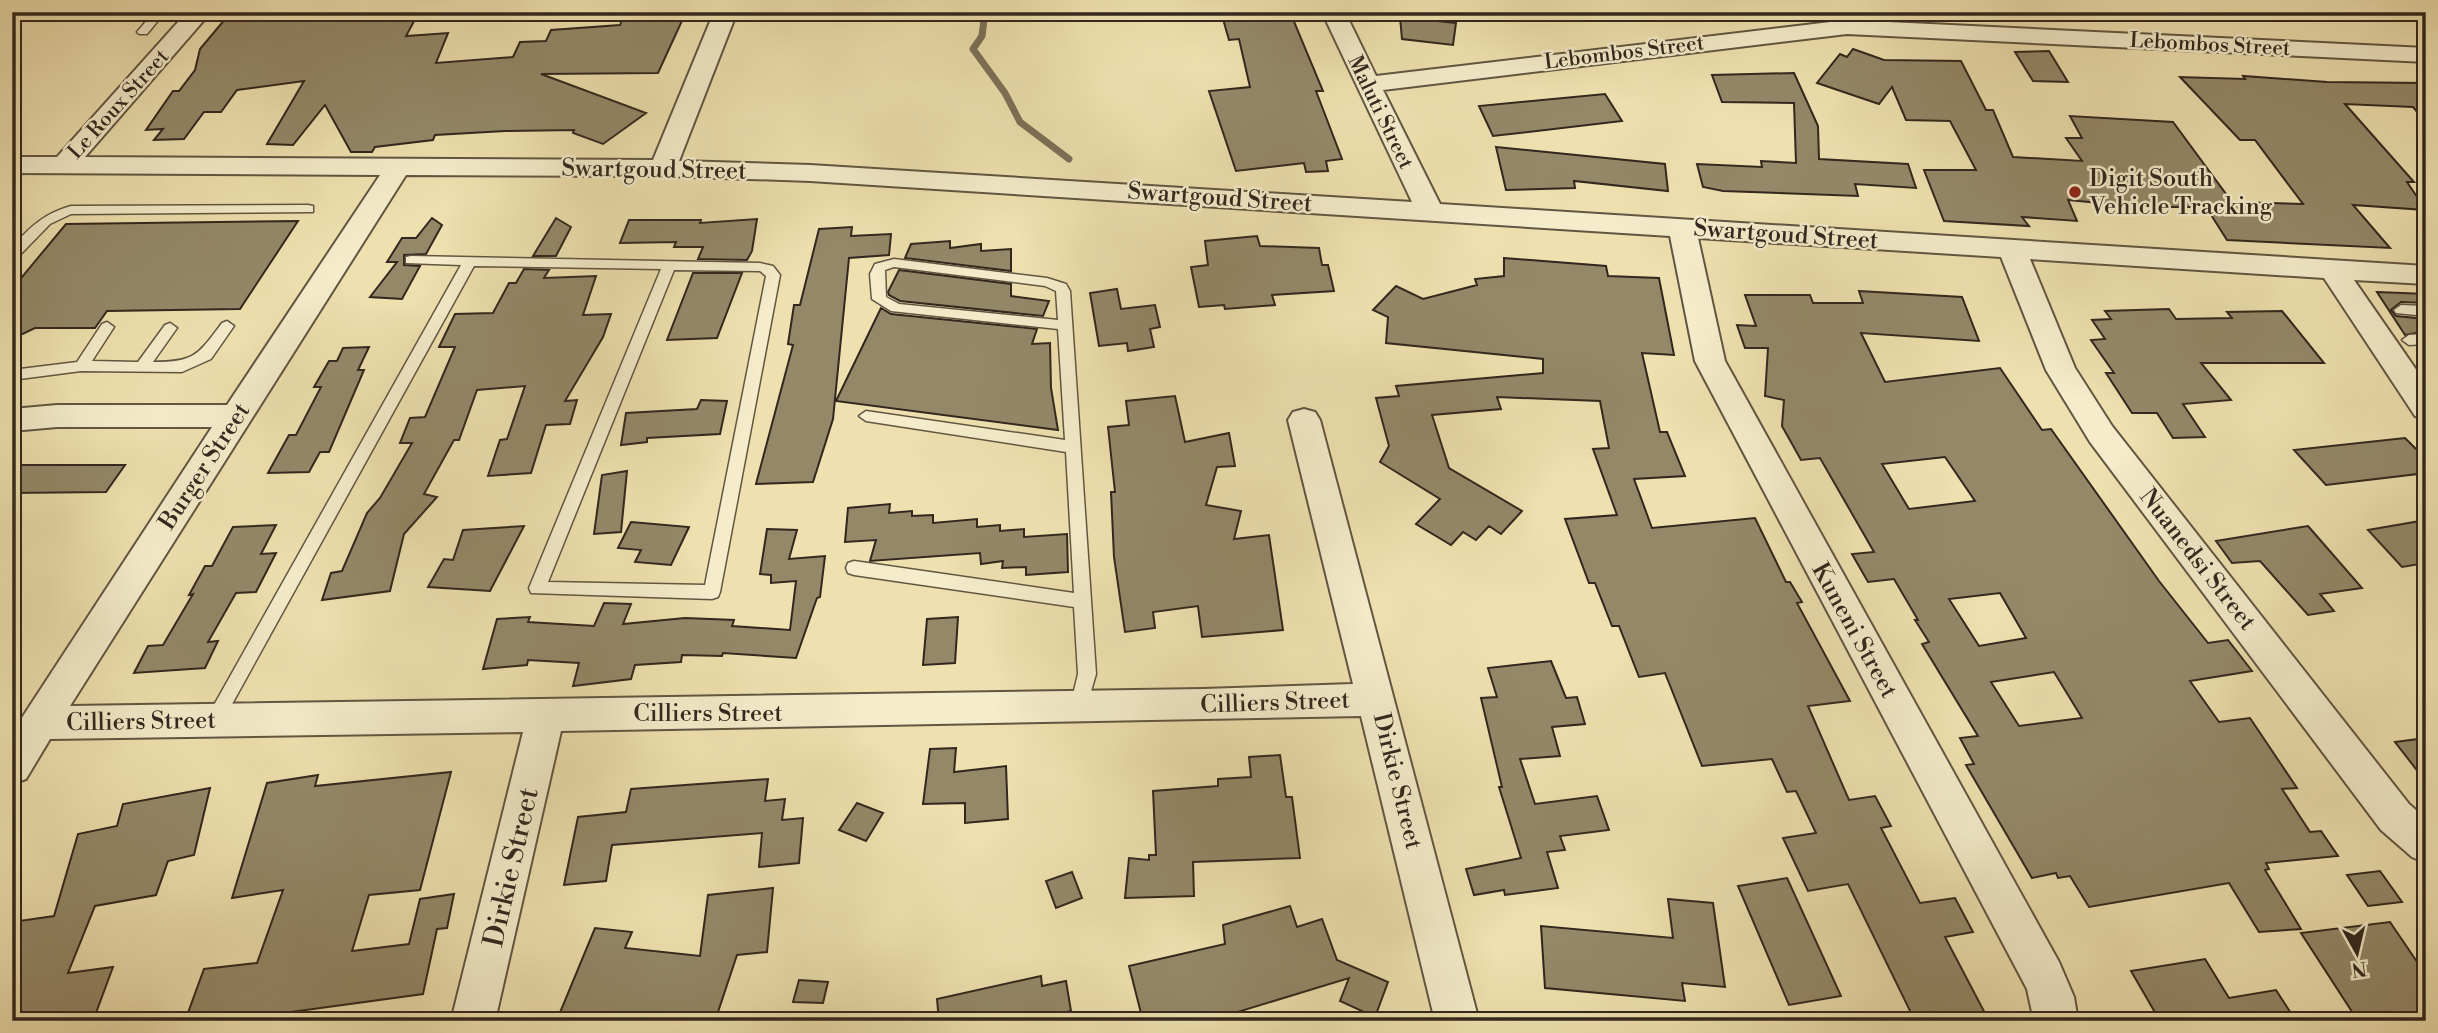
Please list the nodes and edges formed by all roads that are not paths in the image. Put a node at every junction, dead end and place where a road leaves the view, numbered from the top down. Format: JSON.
{"nodes":[{"id":1,"x":160,"y":12,"type":"edge"},
{"id":2,"x":200,"y":12,"type":"edge"},
{"id":3,"x":726,"y":12,"type":"edge"},
{"id":4,"x":1333,"y":12,"type":"edge"},
{"id":5,"x":143,"y":32,"type":"dead end"},
{"id":6,"x":2426,"y":55,"type":"edge"},
{"id":7,"x":1369,"y":84,"type":"junction"},
{"id":8,"x":12,"y":165,"type":"edge"},
{"id":9,"x":64,"y":165,"type":"junction"},
{"id":10,"x":398,"y":167,"type":"junction"},
{"id":11,"x":663,"y":168,"type":"junction"},
{"id":12,"x":308,"y":209,"type":"dead end"},
{"id":13,"x":1430,"y":211,"type":"junction"},
{"id":14,"x":1682,"y":228,"type":"junction"},
{"id":15,"x":2011,"y":248,"type":"junction"},
{"id":16,"x":12,"y":256,"type":"edge"},
{"id":17,"x":411,"y":260,"type":"dead end"},
{"id":18,"x":470,"y":261,"type":"junction"},
{"id":19,"x":669,"y":265,"type":"junction"},
{"id":20,"x":2332,"y":269,"type":"junction"},
{"id":21,"x":2426,"y":275,"type":"edge"},
{"id":22,"x":2401,"y":310,"type":"dead end"},
{"id":23,"x":2426,"y":311,"type":"edge"},
{"id":24,"x":227,"y":326,"type":"dead end"},
{"id":25,"x":1064,"y":326,"type":"junction"},
{"id":26,"x":107,"y":327,"type":"dead end"},
{"id":27,"x":170,"y":328,"type":"dead end"},
{"id":28,"x":2426,"y":339,"type":"edge"},
{"id":29,"x":2409,"y":340,"type":"dead end"},
{"id":30,"x":81,"y":366,"type":"junction"},
{"id":31,"x":142,"y":366,"type":"junction"},
{"id":32,"x":12,"y":374,"type":"edge"},
{"id":33,"x":2426,"y":408,"type":"edge"},
{"id":34,"x":237,"y":416,"type":"junction"},
{"id":35,"x":866,"y":416,"type":"dead end"},
{"id":36,"x":1304,"y":420,"type":"dead end"},
{"id":37,"x":12,"y":421,"type":"edge"},
{"id":38,"x":1072,"y":447,"type":"junction"},
{"id":39,"x":854,"y":568,"type":"dead end"},
{"id":40,"x":1081,"y":601,"type":"junction"},
{"id":41,"x":1377,"y":699,"type":"junction"},
{"id":42,"x":1079,"y":707,"type":"junction"},
{"id":43,"x":546,"y":714,"type":"junction"},
{"id":44,"x":215,"y":719,"type":"junction"},
{"id":45,"x":38,"y":723,"type":"junction"},
{"id":46,"x":12,"y":767,"type":"edge"},
{"id":47,"x":2426,"y":844,"type":"edge"},
{"id":48,"x":474,"y":1021,"type":"edge"},
{"id":49,"x":1457,"y":1021,"type":"edge"},
{"id":50,"x":2056,"y":1021,"type":"edge"}],
"edges":[{"from":1,"to":5,"type":"lane"},
{"from":2,"to":9,"type":"street","name":"Le Roux Street"},
{"from":3,"to":11,"type":"street"},
{"from":4,"to":7,"type":"street","name":"Maluti Street"},
{"from":6,"to":7,"type":"street","name":"Lebombos Street"},
{"from":7,"to":13,"type":"street","name":"Maluti Street"},
{"from":8,"to":9,"type":"street","name":"Swartgoud Street"},
{"from":9,"to":10,"type":"street","name":"Swartgoud Street"},
{"from":10,"to":11,"type":"street","name":"Swartgoud Street"},
{"from":10,"to":34,"type":"street","name":"Burger Street"},
{"from":11,"to":13,"type":"street","name":"Swartgoud Street"},
{"from":12,"to":16,"type":"lane"},
{"from":13,"to":14,"type":"street","name":"Swartgoud Street"},
{"from":14,"to":15,"type":"street","name":"Swartgoud Street"},
{"from":14,"to":50,"type":"street","name":"Kuneni Street"},
{"from":15,"to":20,"type":"street","name":"Swartgoud Street"},
{"from":15,"to":47,"type":"street","name":"Nuanedsi Street"},
{"from":17,"to":18,"type":"lane"},
{"from":18,"to":19,"type":"lane"},
{"from":18,"to":44,"type":"lane"},
{"from":19,"to":19,"type":"lane"},
{"from":20,"to":21,"type":"street","name":"Swartgoud Street"},
{"from":20,"to":33,"type":"street"},
{"from":22,"to":23,"type":"lane"},
{"from":24,"to":31,"type":"lane"},
{"from":25,"to":25,"type":"lane"},
{"from":25,"to":38,"type":"lane"},
{"from":26,"to":30,"type":"lane"},
{"from":27,"to":31,"type":"lane"},
{"from":28,"to":29,"type":"lane"},
{"from":30,"to":31,"type":"lane"},
{"from":30,"to":32,"type":"lane"},
{"from":34,"to":37,"type":"street"},
{"from":34,"to":45,"type":"street","name":"Burger Street"},
{"from":35,"to":38,"type":"lane"},
{"from":36,"to":41,"type":"street","name":"Dirkie Street"},
{"from":38,"to":40,"type":"lane"},
{"from":39,"to":40,"type":"lane"},
{"from":40,"to":42,"type":"lane"},
{"from":41,"to":42,"type":"street","name":"Cilliers Street"},
{"from":41,"to":49,"type":"street","name":"Dirkie Street"},
{"from":42,"to":43,"type":"street","name":"Cilliers Street"},
{"from":43,"to":44,"type":"street","name":"Cilliers Street"},
{"from":43,"to":48,"type":"street","name":"Dirkie Street"},
{"from":44,"to":45,"type":"street","name":"Cilliers Street"},
{"from":45,"to":46,"type":"street","name":"Burger Street"}]}
